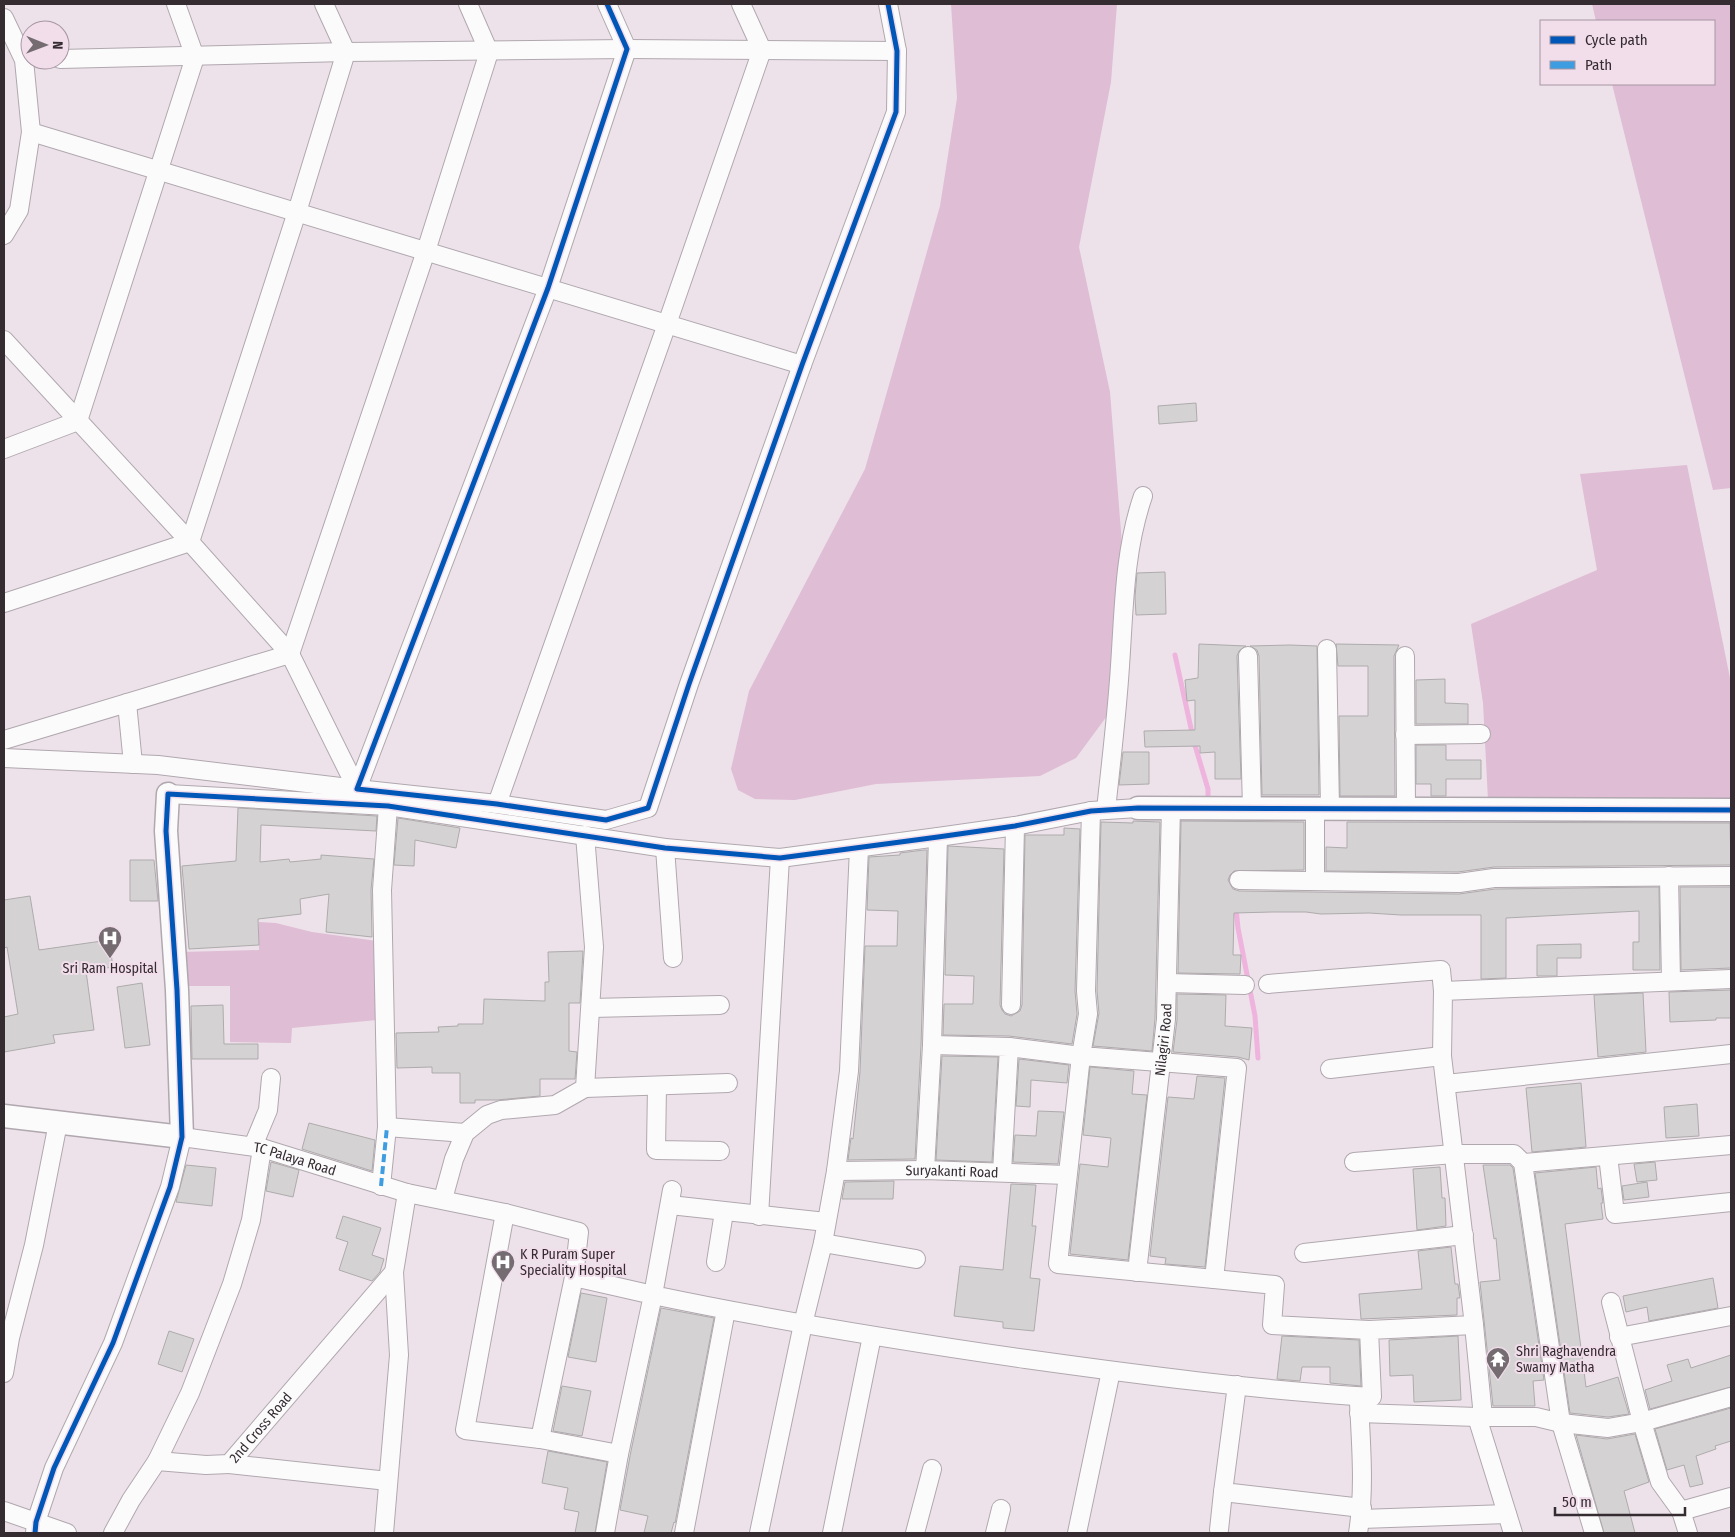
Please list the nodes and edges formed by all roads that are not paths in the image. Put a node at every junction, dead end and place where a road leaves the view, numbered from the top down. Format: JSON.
{"nodes":[{"id":1,"x":176,"y":4,"type":"edge"},
{"id":2,"x":324,"y":4,"type":"edge"},
{"id":3,"x":468,"y":4,"type":"edge"},
{"id":4,"x":607,"y":4,"type":"edge"},
{"id":5,"x":741,"y":4,"type":"edge"},
{"id":6,"x":888,"y":4,"type":"edge"},
{"id":7,"x":4,"y":18,"type":"edge"},
{"id":8,"x":20,"y":47,"type":"edge"},
{"id":9,"x":627,"y":49,"type":"junction"},
{"id":10,"x":762,"y":50,"type":"junction"},
{"id":11,"x":897,"y":51,"type":"junction"},
{"id":12,"x":346,"y":52,"type":"junction"},
{"id":13,"x":489,"y":52,"type":"junction"},
{"id":14,"x":195,"y":57,"type":"junction"},
{"id":15,"x":70,"y":59,"type":"edge"},
{"id":16,"x":28,"y":70,"type":"edge"},
{"id":17,"x":31,"y":132,"type":"junction"},
{"id":18,"x":160,"y":171,"type":"junction"},
{"id":19,"x":297,"y":212,"type":"junction"},
{"id":20,"x":4,"y":235,"type":"edge"},
{"id":21,"x":426,"y":251,"type":"junction"},
{"id":22,"x":548,"y":288,"type":"junction"},
{"id":23,"x":667,"y":324,"type":"junction"},
{"id":24,"x":4,"y":340,"type":"edge"},
{"id":25,"x":802,"y":365,"type":"junction"},
{"id":26,"x":78,"y":421,"type":"junction"},
{"id":27,"x":4,"y":449,"type":"edge"},
{"id":28,"x":1143,"y":496,"type":"dead end"},
{"id":29,"x":190,"y":542,"type":"junction"},
{"id":30,"x":4,"y":603,"type":"edge"},
{"id":31,"x":1328,"y":649,"type":"dead end"},
{"id":32,"x":290,"y":654,"type":"junction"},
{"id":33,"x":1248,"y":656,"type":"dead end"},
{"id":34,"x":1404,"y":656,"type":"dead end"},
{"id":35,"x":127,"y":703,"type":"junction"},
{"id":36,"x":1405,"y":734,"type":"junction"},
{"id":37,"x":1481,"y":734,"type":"dead end"},
{"id":38,"x":4,"y":740,"type":"edge"},
{"id":39,"x":4,"y":758,"type":"edge"},
{"id":40,"x":134,"y":764,"type":"junction"},
{"id":41,"x":357,"y":789,"type":"junction"},
{"id":42,"x":168,"y":794,"type":"joint"},
{"id":43,"x":497,"y":804,"type":"junction"},
{"id":44,"x":388,"y":806,"type":"junction"},
{"id":45,"x":1172,"y":807,"type":"junction"},
{"id":46,"x":1138,"y":808,"type":"joint"},
{"id":47,"x":1252,"y":808,"type":"junction"},
{"id":48,"x":1323,"y":808,"type":"junction"},
{"id":49,"x":1406,"y":808,"type":"junction"},
{"id":50,"x":1731,"y":810,"type":"edge"},
{"id":51,"x":1098,"y":811,"type":"junction"},
{"id":52,"x":1015,"y":826,"type":"junction"},
{"id":53,"x":585,"y":835,"type":"junction"},
{"id":54,"x":938,"y":837,"type":"junction"},
{"id":55,"x":665,"y":848,"type":"junction"},
{"id":56,"x":859,"y":848,"type":"junction"},
{"id":57,"x":780,"y":858,"type":"junction"},
{"id":58,"x":1669,"y":876,"type":"junction"},
{"id":59,"x":1731,"y":876,"type":"edge"},
{"id":60,"x":1239,"y":880,"type":"dead end"},
{"id":61,"x":1315,"y":881,"type":"junction"},
{"id":62,"x":673,"y":958,"type":"dead end"},
{"id":63,"x":1731,"y":979,"type":"edge"},
{"id":64,"x":1671,"y":981,"type":"junction"},
{"id":65,"x":1167,"y":983,"type":"junction"},
{"id":66,"x":1268,"y":984,"type":"dead end"},
{"id":67,"x":1245,"y":985,"type":"dead end"},
{"id":68,"x":1443,"y":991,"type":"junction"},
{"id":69,"x":720,"y":1004,"type":"dead end"},
{"id":70,"x":1011,"y":1004,"type":"dead end"},
{"id":71,"x":591,"y":1008,"type":"junction"},
{"id":72,"x":932,"y":1044,"type":"junction"},
{"id":73,"x":1009,"y":1047,"type":"junction"},
{"id":74,"x":1731,"y":1054,"type":"edge"},
{"id":75,"x":1081,"y":1056,"type":"junction"},
{"id":76,"x":1442,"y":1056,"type":"junction"},
{"id":77,"x":1161,"y":1062,"type":"junction"},
{"id":78,"x":1330,"y":1070,"type":"dead end"},
{"id":79,"x":271,"y":1078,"type":"dead end"},
{"id":80,"x":728,"y":1083,"type":"dead end"},
{"id":81,"x":1446,"y":1084,"type":"junction"},
{"id":82,"x":657,"y":1086,"type":"junction"},
{"id":83,"x":585,"y":1088,"type":"junction"},
{"id":84,"x":4,"y":1116,"type":"edge"},
{"id":85,"x":58,"y":1123,"type":"junction"},
{"id":86,"x":387,"y":1127,"type":"junction"},
{"id":87,"x":465,"y":1133,"type":"junction"},
{"id":88,"x":182,"y":1137,"type":"junction"},
{"id":89,"x":1731,"y":1145,"type":"edge"},
{"id":90,"x":257,"y":1147,"type":"junction"},
{"id":91,"x":720,"y":1151,"type":"dead end"},
{"id":92,"x":1454,"y":1154,"type":"junction"},
{"id":93,"x":1608,"y":1156,"type":"junction"},
{"id":94,"x":1354,"y":1162,"type":"dead end"},
{"id":95,"x":1523,"y":1163,"type":"junction"},
{"id":96,"x":925,"y":1170,"type":"junction"},
{"id":97,"x":836,"y":1171,"type":"junction"},
{"id":98,"x":1002,"y":1172,"type":"junction"},
{"id":99,"x":1067,"y":1175,"type":"junction"},
{"id":100,"x":381,"y":1186,"type":"junction"},
{"id":101,"x":407,"y":1193,"type":"junction"},
{"id":102,"x":443,"y":1199,"type":"junction"},
{"id":103,"x":1731,"y":1202,"type":"edge"},
{"id":104,"x":724,"y":1212,"type":"junction"},
{"id":105,"x":505,"y":1213,"type":"junction"},
{"id":106,"x":759,"y":1216,"type":"junction"},
{"id":107,"x":826,"y":1222,"type":"junction"},
{"id":108,"x":1464,"y":1235,"type":"junction"},
{"id":109,"x":823,"y":1243,"type":"junction"},
{"id":110,"x":1304,"y":1253,"type":"dead end"},
{"id":111,"x":916,"y":1260,"type":"dead end"},
{"id":112,"x":716,"y":1262,"type":"dead end"},
{"id":113,"x":394,"y":1272,"type":"junction"},
{"id":114,"x":1137,"y":1272,"type":"junction"},
{"id":115,"x":574,"y":1277,"type":"junction"},
{"id":116,"x":1214,"y":1279,"type":"junction"},
{"id":117,"x":653,"y":1295,"type":"junction"},
{"id":118,"x":1611,"y":1302,"type":"dead end"},
{"id":119,"x":726,"y":1310,"type":"junction"},
{"id":120,"x":1731,"y":1316,"type":"edge"},
{"id":121,"x":804,"y":1324,"type":"junction"},
{"id":122,"x":1474,"y":1325,"type":"junction"},
{"id":123,"x":1369,"y":1330,"type":"junction"},
{"id":124,"x":872,"y":1336,"type":"junction"},
{"id":125,"x":1619,"y":1337,"type":"junction"},
{"id":126,"x":1111,"y":1371,"type":"junction"},
{"id":127,"x":4,"y":1373,"type":"edge"},
{"id":128,"x":1236,"y":1385,"type":"junction"},
{"id":129,"x":1731,"y":1397,"type":"edge"},
{"id":130,"x":1359,"y":1404,"type":"junction"},
{"id":131,"x":1480,"y":1417,"type":"junction"},
{"id":132,"x":1642,"y":1422,"type":"junction"},
{"id":133,"x":1561,"y":1423,"type":"junction"},
{"id":134,"x":540,"y":1439,"type":"junction"},
{"id":135,"x":619,"y":1454,"type":"junction"},
{"id":136,"x":157,"y":1461,"type":"junction"},
{"id":137,"x":229,"y":1464,"type":"junction"},
{"id":138,"x":932,"y":1468,"type":"dead end"},
{"id":139,"x":388,"y":1481,"type":"junction"},
{"id":140,"x":1223,"y":1492,"type":"junction"},
{"id":141,"x":1731,"y":1497,"type":"edge"},
{"id":142,"x":1001,"y":1509,"type":"dead end"},
{"id":143,"x":4,"y":1510,"type":"edge"},
{"id":144,"x":1681,"y":1512,"type":"junction"},
{"id":145,"x":1507,"y":1514,"type":"junction"},
{"id":146,"x":1361,"y":1520,"type":"edge"},
{"id":147,"x":35,"y":1527,"type":"edge"},
{"id":148,"x":1218,"y":1530,"type":"dead end"},
{"id":149,"x":67,"y":1533,"type":"edge"},
{"id":150,"x":113,"y":1533,"type":"edge"},
{"id":151,"x":384,"y":1533,"type":"edge"},
{"id":152,"x":604,"y":1533,"type":"edge"},
{"id":153,"x":684,"y":1533,"type":"edge"},
{"id":154,"x":759,"y":1533,"type":"edge"},
{"id":155,"x":832,"y":1533,"type":"edge"},
{"id":156,"x":914,"y":1533,"type":"edge"},
{"id":157,"x":995,"y":1533,"type":"edge"},
{"id":158,"x":1077,"y":1533,"type":"edge"},
{"id":159,"x":1513,"y":1533,"type":"edge"},
{"id":160,"x":1594,"y":1533,"type":"edge"},
{"id":161,"x":1688,"y":1533,"type":"edge"}],
"edges":[{"from":1,"to":14,"type":"street"},
{"from":2,"to":12,"type":"street"},
{"from":3,"to":13,"type":"street"},
{"from":4,"to":9,"type":"street"},
{"from":5,"to":10,"type":"street"},
{"from":6,"to":11,"type":"street"},
{"from":7,"to":8,"type":"street"},
{"from":9,"to":10,"type":"street"},
{"from":9,"to":13,"type":"street"},
{"from":9,"to":22,"type":"street"},
{"from":10,"to":11,"type":"street"},
{"from":10,"to":23,"type":"street"},
{"from":11,"to":25,"type":"street"},
{"from":12,"to":13,"type":"street"},
{"from":12,"to":14,"type":"street"},
{"from":12,"to":19,"type":"street"},
{"from":13,"to":21,"type":"street"},
{"from":14,"to":15,"type":"street"},
{"from":14,"to":18,"type":"street"},
{"from":16,"to":17,"type":"street"},
{"from":17,"to":18,"type":"street"},
{"from":17,"to":20,"type":"street"},
{"from":18,"to":19,"type":"street"},
{"from":18,"to":26,"type":"street"},
{"from":19,"to":21,"type":"street"},
{"from":19,"to":29,"type":"street"},
{"from":21,"to":22,"type":"street"},
{"from":21,"to":32,"type":"street"},
{"from":22,"to":23,"type":"street"},
{"from":22,"to":41,"type":"street"},
{"from":23,"to":25,"type":"street"},
{"from":23,"to":43,"type":"street"},
{"from":24,"to":26,"type":"street"},
{"from":25,"to":43,"type":"street"},
{"from":26,"to":27,"type":"street"},
{"from":26,"to":29,"type":"street"},
{"from":28,"to":51,"type":"street"},
{"from":29,"to":30,"type":"street"},
{"from":29,"to":32,"type":"street"},
{"from":31,"to":48,"type":"street"},
{"from":32,"to":35,"type":"street"},
{"from":32,"to":41,"type":"street"},
{"from":33,"to":47,"type":"street"},
{"from":34,"to":36,"type":"street"},
{"from":35,"to":38,"type":"street"},
{"from":35,"to":40,"type":"street"},
{"from":36,"to":37,"type":"street"},
{"from":36,"to":49,"type":"street"},
{"from":39,"to":40,"type":"street"},
{"from":40,"to":41,"type":"street"},
{"from":41,"to":43,"type":"street"},
{"from":42,"to":44,"type":"street"},
{"from":42,"to":88,"type":"street"},
{"from":44,"to":53,"type":"street"},
{"from":44,"to":86,"type":"street"},
{"from":45,"to":46,"type":"street"},
{"from":45,"to":47,"type":"street"},
{"from":45,"to":65,"type":"street","name":"Nilagiri Road"},
{"from":46,"to":51,"type":"street"},
{"from":47,"to":48,"type":"street"},
{"from":48,"to":49,"type":"street"},
{"from":48,"to":61,"type":"street"},
{"from":49,"to":50,"type":"street"},
{"from":51,"to":52,"type":"street"},
{"from":51,"to":75,"type":"street"},
{"from":52,"to":54,"type":"street"},
{"from":52,"to":70,"type":"street"},
{"from":53,"to":55,"type":"street"},
{"from":53,"to":71,"type":"street"},
{"from":54,"to":56,"type":"street"},
{"from":54,"to":72,"type":"street"},
{"from":55,"to":57,"type":"street"},
{"from":55,"to":62,"type":"street"},
{"from":56,"to":57,"type":"street"},
{"from":56,"to":97,"type":"street"},
{"from":57,"to":106,"type":"street"},
{"from":58,"to":59,"type":"street"},
{"from":58,"to":61,"type":"street"},
{"from":58,"to":64,"type":"street"},
{"from":60,"to":61,"type":"street"},
{"from":63,"to":64,"type":"street"},
{"from":64,"to":68,"type":"street"},
{"from":65,"to":67,"type":"street"},
{"from":65,"to":77,"type":"street","name":"Nilagiri Road"},
{"from":66,"to":68,"type":"street"},
{"from":68,"to":76,"type":"street"},
{"from":69,"to":71,"type":"street"},
{"from":71,"to":83,"type":"street"},
{"from":72,"to":73,"type":"street"},
{"from":72,"to":96,"type":"street"},
{"from":73,"to":75,"type":"street"},
{"from":73,"to":98,"type":"street"},
{"from":74,"to":81,"type":"street"},
{"from":75,"to":77,"type":"street"},
{"from":75,"to":99,"type":"street"},
{"from":76,"to":78,"type":"street"},
{"from":76,"to":81,"type":"street"},
{"from":77,"to":114,"type":"street","name":"Nilagiri Road"},
{"from":77,"to":116,"type":"street"},
{"from":79,"to":90,"type":"street"},
{"from":80,"to":82,"type":"street"},
{"from":81,"to":92,"type":"street"},
{"from":82,"to":83,"type":"street"},
{"from":82,"to":91,"type":"street"},
{"from":83,"to":87,"type":"street"},
{"from":84,"to":85,"type":"street","name":"TC Palaya Road"},
{"from":85,"to":88,"type":"street","name":"TC Palaya Road"},
{"from":85,"to":127,"type":"street"},
{"from":86,"to":87,"type":"street"},
{"from":86,"to":100,"type":"street"},
{"from":87,"to":102,"type":"street"},
{"from":88,"to":90,"type":"street","name":"TC Palaya Road"},
{"from":88,"to":147,"type":"street"},
{"from":89,"to":93,"type":"street"},
{"from":90,"to":100,"type":"street","name":"TC Palaya Road"},
{"from":90,"to":136,"type":"street"},
{"from":92,"to":94,"type":"street"},
{"from":92,"to":95,"type":"street"},
{"from":92,"to":108,"type":"street"},
{"from":93,"to":95,"type":"street"},
{"from":93,"to":103,"type":"street"},
{"from":95,"to":133,"type":"street"},
{"from":96,"to":97,"type":"street","name":"Suryakanti Road"},
{"from":96,"to":98,"type":"street","name":"Suryakanti Road"},
{"from":97,"to":107,"type":"street"},
{"from":98,"to":99,"type":"street","name":"Suryakanti Road"},
{"from":99,"to":114,"type":"street"},
{"from":100,"to":101,"type":"street","name":"TC Palaya Road"},
{"from":101,"to":102,"type":"street","name":"TC Palaya Road"},
{"from":101,"to":113,"type":"street"},
{"from":102,"to":105,"type":"street","name":"TC Palaya Road"},
{"from":104,"to":106,"type":"street"},
{"from":104,"to":112,"type":"street"},
{"from":104,"to":117,"type":"street"},
{"from":105,"to":115,"type":"street","name":"TC Palaya Road"},
{"from":105,"to":134,"type":"street"},
{"from":106,"to":107,"type":"street"},
{"from":107,"to":109,"type":"street"},
{"from":108,"to":110,"type":"street"},
{"from":108,"to":122,"type":"street"},
{"from":109,"to":111,"type":"street"},
{"from":109,"to":121,"type":"street"},
{"from":113,"to":137,"type":"street","name":"2nd Cross Road"},
{"from":113,"to":139,"type":"street"},
{"from":114,"to":116,"type":"street"},
{"from":115,"to":117,"type":"street"},
{"from":115,"to":134,"type":"street"},
{"from":116,"to":123,"type":"street"},
{"from":117,"to":119,"type":"street"},
{"from":117,"to":135,"type":"street"},
{"from":118,"to":125,"type":"street"},
{"from":119,"to":121,"type":"street"},
{"from":119,"to":153,"type":"street"},
{"from":120,"to":125,"type":"street"},
{"from":121,"to":124,"type":"street"},
{"from":121,"to":154,"type":"street"},
{"from":122,"to":123,"type":"street"},
{"from":122,"to":131,"type":"street"},
{"from":123,"to":130,"type":"street"},
{"from":124,"to":126,"type":"street"},
{"from":124,"to":155,"type":"street"},
{"from":125,"to":132,"type":"street"},
{"from":126,"to":128,"type":"street"},
{"from":126,"to":158,"type":"street"},
{"from":128,"to":130,"type":"street"},
{"from":128,"to":140,"type":"street"},
{"from":129,"to":132,"type":"street"},
{"from":130,"to":131,"type":"street"},
{"from":130,"to":146,"type":"street"},
{"from":131,"to":133,"type":"street"},
{"from":131,"to":145,"type":"street"},
{"from":132,"to":133,"type":"street"},
{"from":132,"to":144,"type":"street"},
{"from":133,"to":160,"type":"street"},
{"from":134,"to":135,"type":"street"},
{"from":135,"to":152,"type":"street"},
{"from":136,"to":137,"type":"street","name":"2nd Cross Road"},
{"from":136,"to":150,"type":"street"},
{"from":137,"to":139,"type":"street"},
{"from":138,"to":156,"type":"street"},
{"from":139,"to":151,"type":"street"},
{"from":140,"to":146,"type":"street"},
{"from":140,"to":148,"type":"street"},
{"from":141,"to":144,"type":"street"},
{"from":142,"to":157,"type":"street"},
{"from":143,"to":147,"type":"street"},
{"from":144,"to":161,"type":"street"},
{"from":145,"to":146,"type":"street"},
{"from":145,"to":159,"type":"street"},
{"from":147,"to":149,"type":"street"}]}
